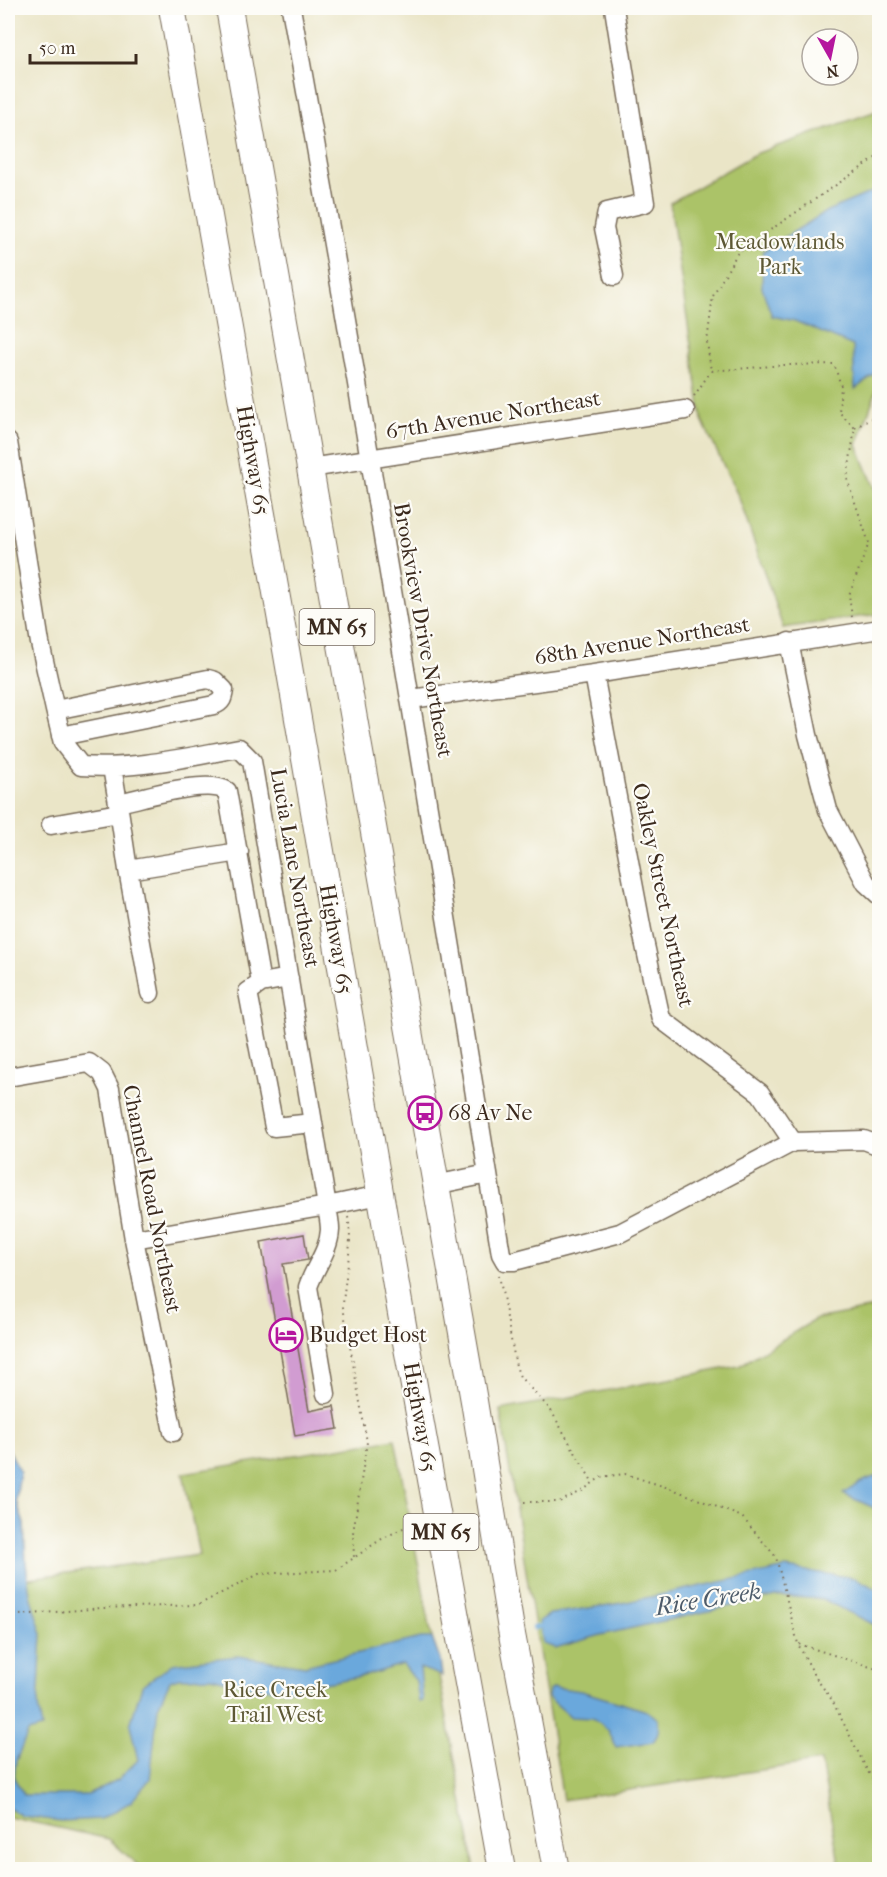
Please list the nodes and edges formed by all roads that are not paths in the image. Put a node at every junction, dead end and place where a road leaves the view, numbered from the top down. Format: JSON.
{"nodes":[{"id":1,"x":172,"y":8,"type":"edge"},
{"id":2,"x":228,"y":8,"type":"edge"},
{"id":3,"x":291,"y":8,"type":"edge"},
{"id":4,"x":614,"y":8,"type":"edge"},
{"id":5,"x":614,"y":276,"type":"dead end"},
{"id":6,"x":684,"y":410,"type":"road end"},
{"id":7,"x":8,"y":442,"type":"edge"},
{"id":8,"x":370,"y":459,"type":"junction"},
{"id":9,"x":310,"y":468,"type":"junction"},
{"id":10,"x":879,"y":629,"type":"edge"},
{"id":11,"x":789,"y":642,"type":"junction"},
{"id":12,"x":594,"y":674,"type":"junction"},
{"id":13,"x":411,"y":699,"type":"junction"},
{"id":14,"x":55,"y":710,"type":"junction"},
{"id":15,"x":61,"y":736,"type":"junction"},
{"id":16,"x":112,"y":767,"type":"junction"},
{"id":17,"x":118,"y":808,"type":"junction"},
{"id":18,"x":261,"y":812,"type":"junction"},
{"id":19,"x":233,"y":818,"type":"junction"},
{"id":20,"x":51,"y":825,"type":"dead end"},
{"id":21,"x":239,"y":852,"type":"junction"},
{"id":22,"x":128,"y":870,"type":"junction"},
{"id":23,"x":879,"y":896,"type":"edge"},
{"id":24,"x":289,"y":978,"type":"junction"},
{"id":25,"x":261,"y":983,"type":"junction"},
{"id":26,"x":150,"y":993,"type":"dead end"},
{"id":27,"x":8,"y":1077,"type":"edge"},
{"id":28,"x":313,"y":1123,"type":"junction"},
{"id":29,"x":793,"y":1142,"type":"junction"},
{"id":30,"x":879,"y":1146,"type":"edge"},
{"id":31,"x":488,"y":1174,"type":"junction"},
{"id":32,"x":435,"y":1185,"type":"junction"},
{"id":33,"x":380,"y":1195,"type":"junction"},
{"id":34,"x":336,"y":1204,"type":"junction"},
{"id":35,"x":134,"y":1239,"type":"junction"},
{"id":36,"x":326,"y":1394,"type":"dead end"},
{"id":37,"x":173,"y":1432,"type":"dead end"},
{"id":38,"x":502,"y":1869,"type":"edge"},
{"id":39,"x":556,"y":1869,"type":"edge"}],
"edges":[{"from":1,"to":33,"type":"highway","name":"Highway 65","number":"MN 65"},
{"from":2,"to":9,"type":"highway","number":"MN 65"},
{"from":3,"to":8,"type":"street","name":"Brookview Drive Northeast"},
{"from":4,"to":5,"type":"street"},
{"from":6,"to":8,"type":"street","name":"67th Avenue Northeast"},
{"from":7,"to":14,"type":"street","name":"Lucia Lane Northeast"},
{"from":8,"to":9,"type":"street","name":"67th Avenue Northeast"},
{"from":8,"to":13,"type":"street","name":"Brookview Drive Northeast"},
{"from":9,"to":32,"type":"highway","number":"MN 65"},
{"from":10,"to":11,"type":"street","name":"68th Avenue Northeast"},
{"from":11,"to":12,"type":"street","name":"68th Avenue Northeast"},
{"from":11,"to":23,"type":"street"},
{"from":12,"to":13,"type":"street","name":"68th Avenue Northeast"},
{"from":12,"to":29,"type":"street","name":"Oakley Street Northeast"},
{"from":13,"to":31,"type":"street","name":"Brookview Drive Northeast"},
{"from":14,"to":15,"type":"street","name":"Lucia Lane Northeast"},
{"from":14,"to":15,"type":"street"},
{"from":15,"to":16,"type":"street","name":"Lucia Lane Northeast"},
{"from":16,"to":17,"type":"street"},
{"from":16,"to":18,"type":"street","name":"Lucia Lane Northeast"},
{"from":17,"to":19,"type":"street"},
{"from":17,"to":20,"type":"street"},
{"from":17,"to":22,"type":"street"},
{"from":18,"to":19,"type":"street"},
{"from":18,"to":24,"type":"street","name":"Lucia Lane Northeast"},
{"from":19,"to":21,"type":"street"},
{"from":21,"to":22,"type":"street"},
{"from":21,"to":25,"type":"street"},
{"from":22,"to":26,"type":"street"},
{"from":24,"to":25,"type":"street"},
{"from":24,"to":28,"type":"street","name":"Lucia Lane Northeast"},
{"from":25,"to":28,"type":"street"},
{"from":27,"to":35,"type":"street","name":"Channel Road Northeast"},
{"from":28,"to":34,"type":"street","name":"Lucia Lane Northeast"},
{"from":29,"to":30,"type":"street"},
{"from":29,"to":31,"type":"street","name":"Brookview Drive Northeast"},
{"from":31,"to":32,"type":"street"},
{"from":32,"to":39,"type":"highway","number":"MN 65"},
{"from":33,"to":34,"type":"street"},
{"from":33,"to":38,"type":"highway","name":"Highway 65","number":"MN 65"},
{"from":34,"to":35,"type":"street"},
{"from":34,"to":36,"type":"street","name":"Lucia Lane Northeast"},
{"from":35,"to":37,"type":"street","name":"Channel Road Northeast"}]}
